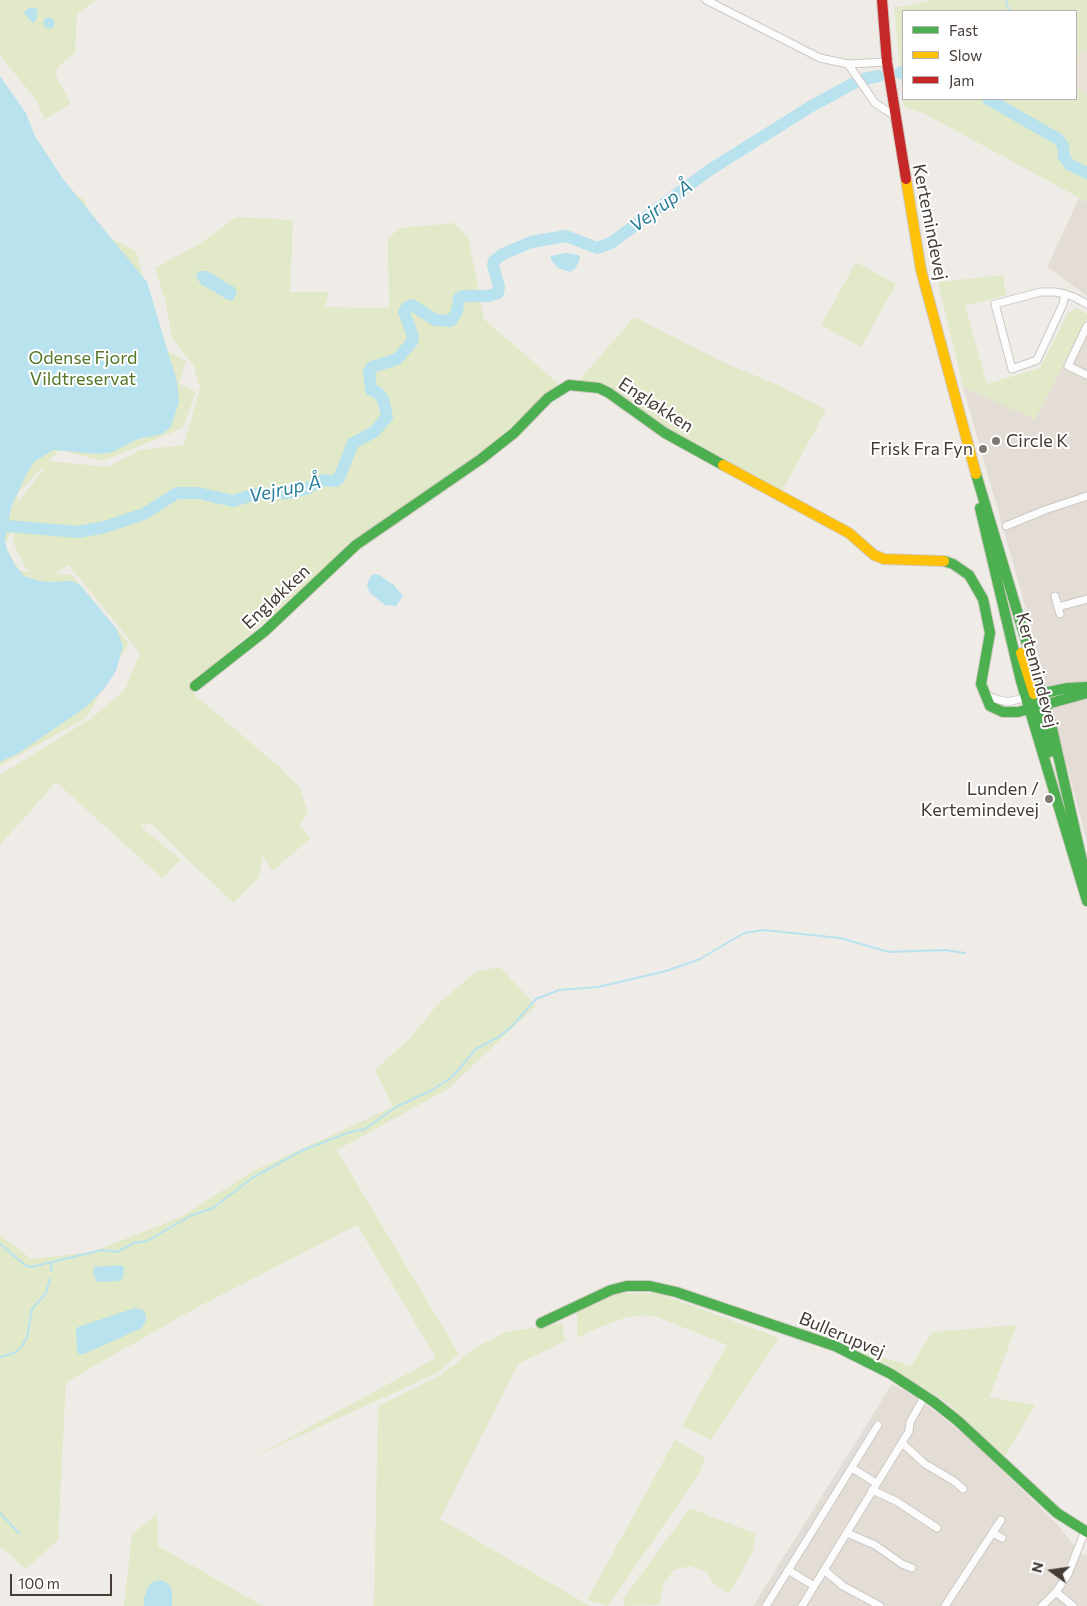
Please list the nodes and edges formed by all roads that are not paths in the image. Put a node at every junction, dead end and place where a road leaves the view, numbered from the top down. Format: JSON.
{"nodes":[{"id":1,"x":706,"y":0,"type":"edge"},
{"id":2,"x":882,"y":0,"type":"edge"},
{"id":3,"x":887,"y":62,"type":"junction"},
{"id":4,"x":848,"y":64,"type":"junction"},
{"id":5,"x":895,"y":116,"type":"junction"},
{"id":6,"x":1066,"y":294,"type":"junction"},
{"id":7,"x":1087,"y":304,"type":"edge"},
{"id":8,"x":1087,"y":326,"type":"edge"},
{"id":9,"x":1087,"y":375,"type":"edge"},
{"id":10,"x":967,"y":446,"type":"junction"},
{"id":11,"x":1087,"y":496,"type":"edge"},
{"id":12,"x":1006,"y":526,"type":"dead end"},
{"id":13,"x":1055,"y":596,"type":"dead end"},
{"id":14,"x":1087,"y":599,"type":"edge"},
{"id":15,"x":981,"y":684,"type":"junction"},
{"id":16,"x":195,"y":686,"type":"dead end"},
{"id":17,"x":1087,"y":687,"type":"edge"},
{"id":18,"x":1087,"y":693,"type":"edge"},
{"id":19,"x":1034,"y":695,"type":"junction"},
{"id":20,"x":1038,"y":707,"type":"junction"},
{"id":21,"x":1087,"y":883,"type":"edge"},
{"id":22,"x":1087,"y":900,"type":"edge"},
{"id":23,"x":541,"y":1323,"type":"dead end"},
{"id":24,"x":926,"y":1396,"type":"junction"},
{"id":25,"x":878,"y":1425,"type":"dead end"},
{"id":26,"x":902,"y":1442,"type":"junction"},
{"id":27,"x":852,"y":1468,"type":"junction"},
{"id":28,"x":874,"y":1487,"type":"junction"},
{"id":29,"x":963,"y":1489,"type":"dead end"},
{"id":30,"x":1001,"y":1520,"type":"dead end"},
{"id":31,"x":937,"y":1528,"type":"dead end"},
{"id":32,"x":1086,"y":1531,"type":"edge"},
{"id":33,"x":847,"y":1533,"type":"junction"},
{"id":34,"x":993,"y":1533,"type":"junction"},
{"id":35,"x":1002,"y":1538,"type":"dead end"},
{"id":36,"x":912,"y":1568,"type":"dead end"},
{"id":37,"x":788,"y":1570,"type":"junction"},
{"id":38,"x":824,"y":1570,"type":"junction"},
{"id":39,"x":814,"y":1586,"type":"junction"},
{"id":40,"x":1056,"y":1592,"type":"junction"},
{"id":41,"x":766,"y":1606,"type":"edge"},
{"id":42,"x":802,"y":1606,"type":"edge"},
{"id":43,"x":880,"y":1606,"type":"edge"},
{"id":44,"x":945,"y":1606,"type":"edge"},
{"id":45,"x":1042,"y":1606,"type":"edge"},
{"id":46,"x":1073,"y":1606,"type":"edge"}],
"edges":[{"from":1,"to":4,"type":"street"},
{"from":2,"to":3,"type":"street","name":"Kertemindevej"},
{"from":3,"to":4,"type":"street"},
{"from":3,"to":5,"type":"street","name":"Kertemindevej"},
{"from":4,"to":5,"type":"street"},
{"from":5,"to":10,"type":"street","name":"Kertemindevej"},
{"from":6,"to":6,"type":"street"},
{"from":6,"to":7,"type":"street"},
{"from":8,"to":9,"type":"street"},
{"from":10,"to":19,"type":"street","name":"Kertemindevej"},
{"from":10,"to":19,"type":"street","name":"Kertemindevej"},
{"from":11,"to":12,"type":"street"},
{"from":13,"to":14,"type":"street"},
{"from":15,"to":16,"type":"street","name":"Engløkken"},
{"from":15,"to":19,"type":"street"},
{"from":15,"to":20,"type":"street"},
{"from":17,"to":19,"type":"street"},
{"from":18,"to":20,"type":"street"},
{"from":19,"to":20,"type":"street","name":"Kertemindevej"},
{"from":19,"to":20,"type":"street","name":"Kertemindevej"},
{"from":20,"to":21,"type":"street"},
{"from":20,"to":22,"type":"street","name":"Kertemindevej"},
{"from":23,"to":24,"type":"street","name":"Bullerupvej"},
{"from":24,"to":26,"type":"street"},
{"from":24,"to":32,"type":"street","name":"Bullerupvej"},
{"from":25,"to":27,"type":"street"},
{"from":26,"to":28,"type":"street"},
{"from":26,"to":29,"type":"street"},
{"from":27,"to":28,"type":"street"},
{"from":27,"to":37,"type":"street"},
{"from":28,"to":31,"type":"street"},
{"from":28,"to":33,"type":"street"},
{"from":30,"to":34,"type":"street"},
{"from":32,"to":40,"type":"street"},
{"from":33,"to":36,"type":"street"},
{"from":33,"to":38,"type":"street"},
{"from":34,"to":35,"type":"street"},
{"from":34,"to":44,"type":"street"},
{"from":37,"to":39,"type":"street"},
{"from":37,"to":41,"type":"street"},
{"from":38,"to":39,"type":"street"},
{"from":38,"to":43,"type":"street"},
{"from":39,"to":42,"type":"street"},
{"from":40,"to":45,"type":"street"},
{"from":40,"to":46,"type":"street"}]}
